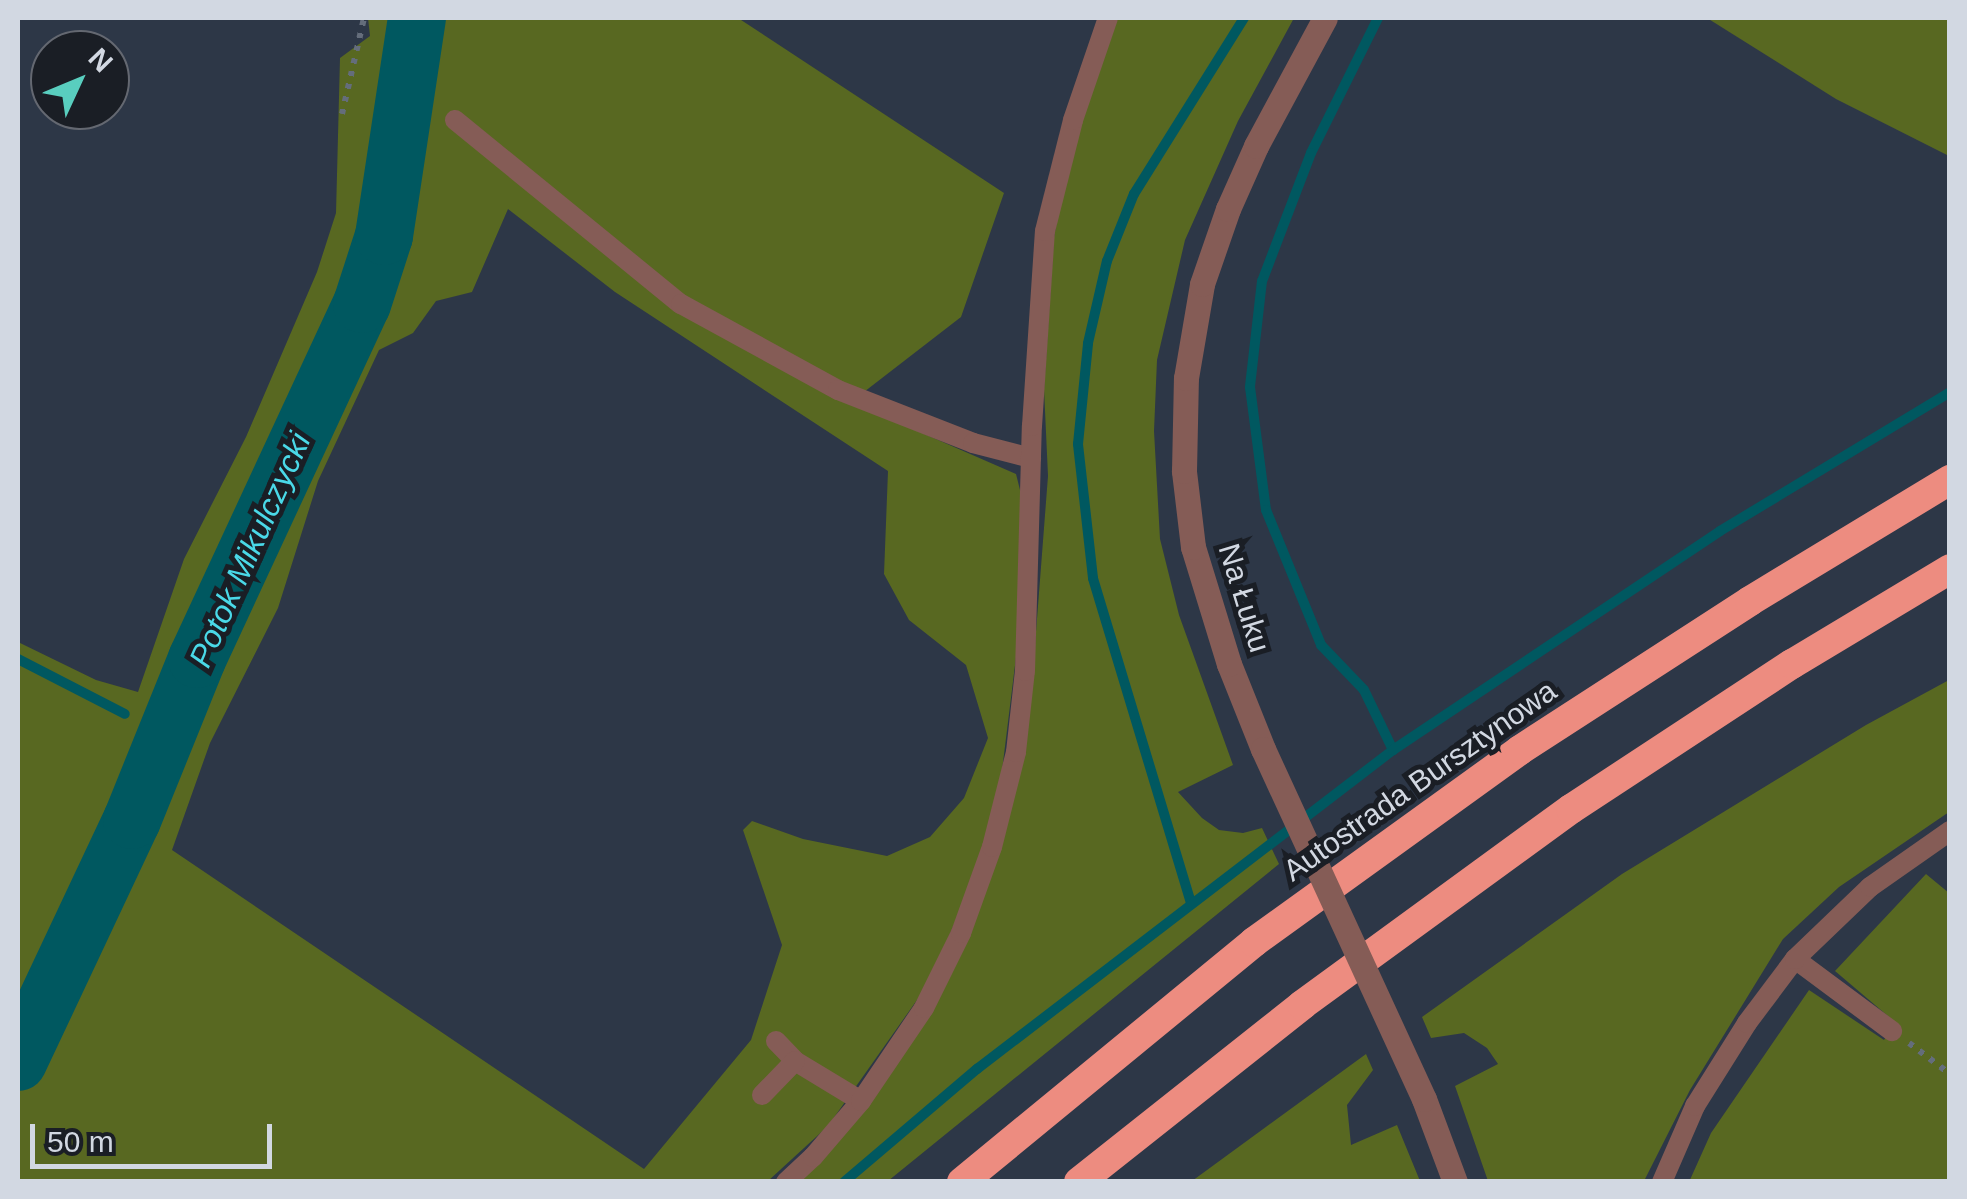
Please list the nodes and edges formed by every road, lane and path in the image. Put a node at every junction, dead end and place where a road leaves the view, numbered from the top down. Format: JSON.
{"nodes":[{"id":1,"x":364,"y":18,"type":"edge"},
{"id":2,"x":1108,"y":18,"type":"edge"},
{"id":3,"x":1325,"y":18,"type":"edge"},
{"id":4,"x":342,"y":114,"type":"dead end"},
{"id":5,"x":455,"y":120,"type":"dead end"},
{"id":6,"x":1031,"y":458,"type":"junction"},
{"id":7,"x":1950,"y":480,"type":"edge"},
{"id":8,"x":1950,"y":569,"type":"edge"},
{"id":9,"x":1950,"y":831,"type":"edge"},
{"id":10,"x":1795,"y":959,"type":"junction"},
{"id":11,"x":1892,"y":1031,"type":"joint"},
{"id":12,"x":776,"y":1041,"type":"dead end"},
{"id":13,"x":795,"y":1061,"type":"junction"},
{"id":14,"x":1950,"y":1074,"type":"edge"},
{"id":15,"x":762,"y":1095,"type":"dead end"},
{"id":16,"x":861,"y":1101,"type":"junction"},
{"id":17,"x":786,"y":1182,"type":"edge"},
{"id":18,"x":962,"y":1182,"type":"edge"},
{"id":19,"x":1079,"y":1182,"type":"edge"},
{"id":20,"x":1455,"y":1182,"type":"edge"},
{"id":21,"x":1662,"y":1182,"type":"edge"}],
"edges":[{"from":1,"to":4,"type":"path"},
{"from":2,"to":6,"type":"lane"},
{"from":3,"to":20,"type":"street","name":"Na Łuku","bridge":true},
{"from":5,"to":6,"type":"lane"},
{"from":6,"to":16,"type":"lane"},
{"from":7,"to":18,"type":"highway","name":"Autostrada Bursztynowa"},
{"from":8,"to":19,"type":"highway"},
{"from":9,"to":10,"type":"lane"},
{"from":10,"to":11,"type":"lane"},
{"from":10,"to":21,"type":"lane"},
{"from":11,"to":14,"type":"path"},
{"from":12,"to":13,"type":"lane"},
{"from":13,"to":15,"type":"lane"},
{"from":13,"to":16,"type":"lane"},
{"from":16,"to":17,"type":"lane"}]}
